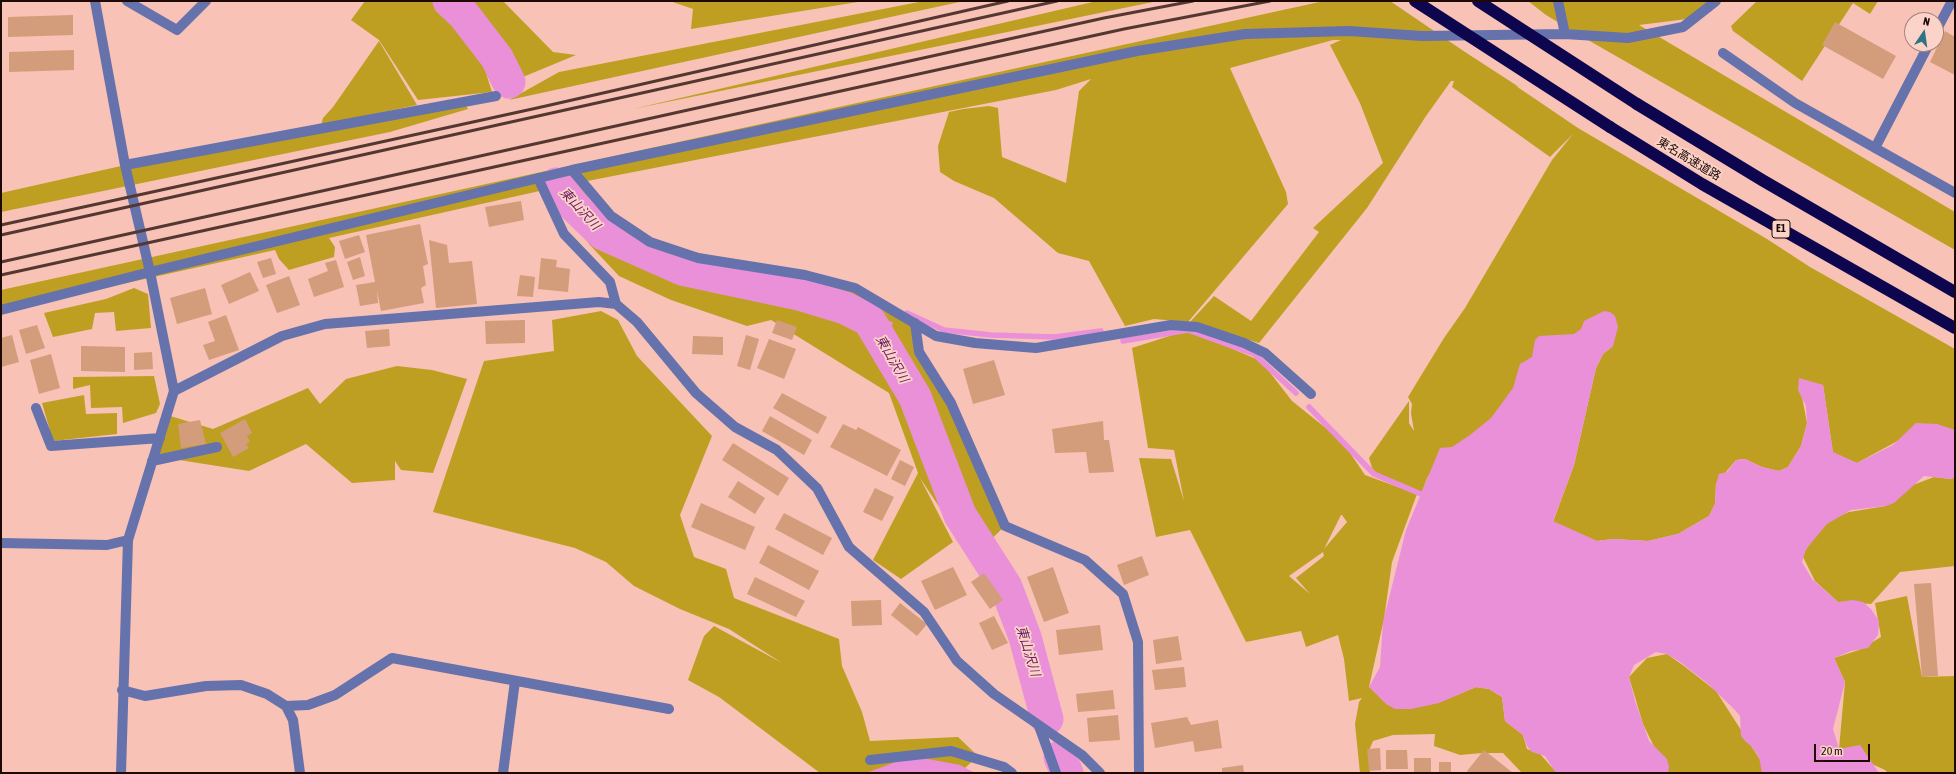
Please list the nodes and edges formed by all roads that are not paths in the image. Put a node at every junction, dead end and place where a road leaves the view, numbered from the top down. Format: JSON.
{"nodes":[{"id":1,"x":94,"y":1,"type":"edge"},
{"id":2,"x":127,"y":1,"type":"edge"},
{"id":3,"x":206,"y":1,"type":"edge"},
{"id":4,"x":1415,"y":1,"type":"edge"},
{"id":5,"x":1478,"y":1,"type":"edge"},
{"id":6,"x":1558,"y":1,"type":"edge"},
{"id":7,"x":1716,"y":1,"type":"edge"},
{"id":8,"x":1952,"y":1,"type":"edge"},
{"id":9,"x":1944,"y":16,"type":"edge"},
{"id":10,"x":1565,"y":34,"type":"junction"},
{"id":11,"x":1925,"y":52,"type":"edge"},
{"id":12,"x":1723,"y":53,"type":"dead end"},
{"id":13,"x":496,"y":96,"type":"dead end"},
{"id":14,"x":1875,"y":148,"type":"junction"},
{"id":15,"x":125,"y":164,"type":"junction"},
{"id":16,"x":572,"y":170,"type":"junction"},
{"id":17,"x":538,"y":178,"type":"junction"},
{"id":18,"x":1955,"y":193,"type":"edge"},
{"id":19,"x":150,"y":272,"type":"junction"},
{"id":20,"x":1955,"y":292,"type":"edge"},
{"id":21,"x":616,"y":304,"type":"junction"},
{"id":22,"x":1,"y":310,"type":"edge"},
{"id":23,"x":915,"y":324,"type":"junction"},
{"id":24,"x":1955,"y":328,"type":"edge"},
{"id":25,"x":174,"y":391,"type":"junction"},
{"id":26,"x":1311,"y":394,"type":"dead end"},
{"id":27,"x":36,"y":408,"type":"dead end"},
{"id":28,"x":160,"y":438,"type":"junction"},
{"id":29,"x":217,"y":447,"type":"dead end"},
{"id":30,"x":152,"y":461,"type":"junction"},
{"id":31,"x":128,"y":540,"type":"junction"},
{"id":32,"x":1,"y":543,"type":"edge"},
{"id":33,"x":515,"y":680,"type":"junction"},
{"id":34,"x":122,"y":690,"type":"junction"},
{"id":35,"x":286,"y":706,"type":"junction"},
{"id":36,"x":669,"y":709,"type":"dead end"},
{"id":37,"x":1039,"y":726,"type":"junction"},
{"id":38,"x":870,"y":760,"type":"dead end"},
{"id":39,"x":121,"y":773,"type":"edge"},
{"id":40,"x":300,"y":773,"type":"edge"},
{"id":41,"x":503,"y":773,"type":"edge"},
{"id":42,"x":1012,"y":773,"type":"edge"},
{"id":43,"x":1056,"y":773,"type":"edge"},
{"id":44,"x":1100,"y":773,"type":"edge"},
{"id":45,"x":1139,"y":773,"type":"edge"}],
"edges":[{"from":1,"to":15,"type":"street"},
{"from":2,"to":3,"type":"street"},
{"from":4,"to":24,"type":"highway","name":"東名高速道路","number":"E1","bridge":true},
{"from":5,"to":20,"type":"highway","name":"東名高速道路","bridge":true},
{"from":6,"to":10,"type":"street"},
{"from":7,"to":10,"type":"street"},
{"from":8,"to":9,"type":"street"},
{"from":10,"to":16,"type":"street"},
{"from":11,"to":14,"type":"street"},
{"from":12,"to":14,"type":"street"},
{"from":13,"to":15,"type":"street"},
{"from":14,"to":18,"type":"street"},
{"from":15,"to":19,"type":"street"},
{"from":16,"to":17,"type":"street"},
{"from":16,"to":23,"type":"street"},
{"from":17,"to":19,"type":"street"},
{"from":17,"to":21,"type":"street"},
{"from":19,"to":22,"type":"street"},
{"from":19,"to":25,"type":"street"},
{"from":21,"to":25,"type":"street"},
{"from":21,"to":37,"type":"street"},
{"from":23,"to":26,"type":"street"},
{"from":23,"to":45,"type":"street"},
{"from":25,"to":28,"type":"street"},
{"from":27,"to":28,"type":"street"},
{"from":28,"to":30,"type":"street"},
{"from":29,"to":30,"type":"street"},
{"from":30,"to":31,"type":"street"},
{"from":31,"to":32,"type":"street"},
{"from":31,"to":34,"type":"street"},
{"from":33,"to":35,"type":"street"},
{"from":33,"to":36,"type":"street"},
{"from":33,"to":41,"type":"street"},
{"from":34,"to":35,"type":"street"},
{"from":34,"to":39,"type":"street"},
{"from":35,"to":40,"type":"street"},
{"from":37,"to":43,"type":"street"},
{"from":37,"to":44,"type":"street"},
{"from":38,"to":42,"type":"street"}]}
